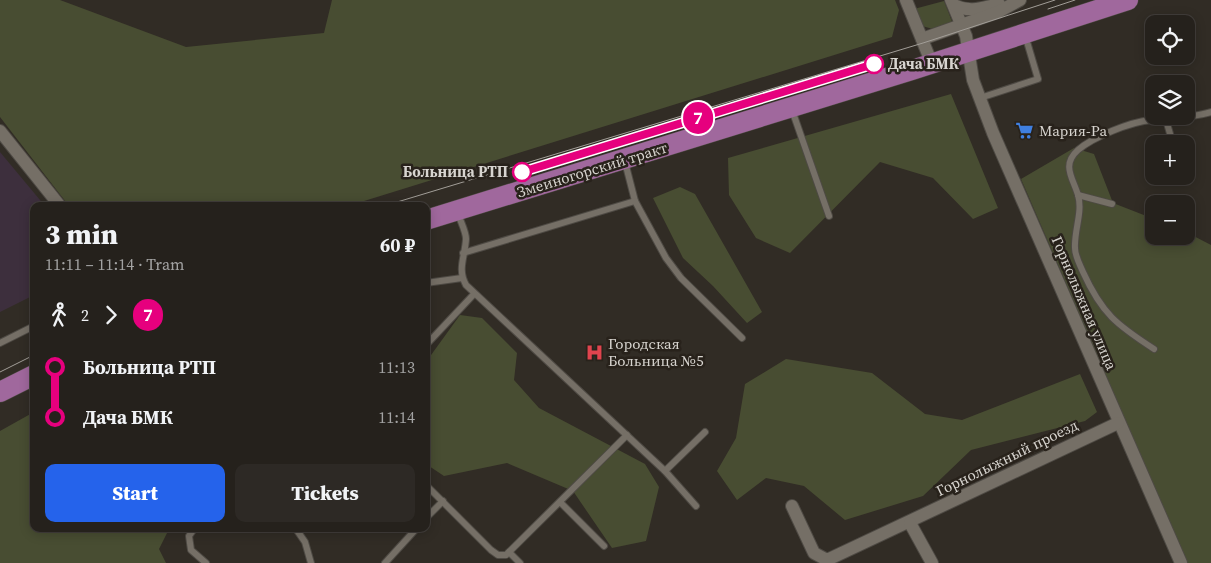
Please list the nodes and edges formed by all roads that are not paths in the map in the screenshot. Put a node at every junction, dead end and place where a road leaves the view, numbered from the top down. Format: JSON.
{"nodes":[{"id":1,"x":906,"y":0,"type":"edge"},
{"id":2,"x":1128,"y":0,"type":"edge"},
{"id":3,"x":1018,"y":1,"type":"edge"},
{"id":4,"x":952,"y":3,"type":"edge"},
{"id":5,"x":962,"y":25,"type":"junction"},
{"id":6,"x":1025,"y":34,"type":"junction"},
{"id":7,"x":922,"y":39,"type":"junction"},
{"id":8,"x":969,"y":52,"type":"junction"},
{"id":9,"x":932,"y":64,"type":"junction"},
{"id":10,"x":980,"y":98,"type":"junction"},
{"id":11,"x":792,"y":108,"type":"junction"},
{"id":12,"x":1211,"y":112,"type":"edge"},
{"id":13,"x":1195,"y":115,"type":"edge"},
{"id":14,"x":1145,"y":121,"type":"edge"},
{"id":15,"x":0,"y":131,"type":"edge"},
{"id":16,"x":624,"y":160,"type":"junction"},
{"id":17,"x":1078,"y":195,"type":"junction"},
{"id":18,"x":635,"y":201,"type":"junction"},
{"id":19,"x":57,"y":202,"type":"edge"},
{"id":20,"x":1112,"y":204,"type":"dead end"},
{"id":21,"x":458,"y":212,"type":"junction"},
{"id":22,"x":829,"y":216,"type":"dead end"},
{"id":23,"x":430,"y":219,"type":"edge"},
{"id":24,"x":463,"y":253,"type":"junction"},
{"id":25,"x":462,"y":278,"type":"junction"},
{"id":26,"x":430,"y":282,"type":"edge"},
{"id":27,"x":474,"y":294,"type":"junction"},
{"id":28,"x":30,"y":328,"type":"edge"},
{"id":29,"x":742,"y":338,"type":"dead end"},
{"id":30,"x":430,"y":342,"type":"edge"},
{"id":31,"x":0,"y":343,"type":"edge"},
{"id":32,"x":1154,"y":349,"type":"dead end"},
{"id":33,"x":30,"y":377,"type":"edge"},
{"id":34,"x":0,"y":392,"type":"edge"},
{"id":35,"x":1118,"y":423,"type":"junction"},
{"id":36,"x":705,"y":432,"type":"dead end"},
{"id":37,"x":628,"y":435,"type":"junction"},
{"id":38,"x":665,"y":471,"type":"junction"},
{"id":39,"x":430,"y":489,"type":"edge"},
{"id":40,"x":443,"y":501,"type":"junction"},
{"id":41,"x":560,"y":502,"type":"junction"},
{"id":42,"x":696,"y":506,"type":"dead end"},
{"id":43,"x":792,"y":506,"type":"dead end"},
{"id":44,"x":430,"y":514,"type":"edge"},
{"id":45,"x":910,"y":523,"type":"junction"},
{"id":46,"x":192,"y":532,"type":"edge"},
{"id":47,"x":298,"y":532,"type":"edge"},
{"id":48,"x":413,"y":532,"type":"edge"},
{"id":49,"x":604,"y":546,"type":"dead end"},
{"id":50,"x":509,"y":552,"type":"junction"},
{"id":51,"x":206,"y":563,"type":"edge"},
{"id":52,"x":311,"y":563,"type":"edge"},
{"id":53,"x":385,"y":563,"type":"edge"},
{"id":54,"x":520,"y":563,"type":"edge"},
{"id":55,"x":932,"y":563,"type":"edge"},
{"id":56,"x":1181,"y":563,"type":"edge"}],
"edges":[{"from":1,"to":7,"type":"street"},
{"from":2,"to":6,"type":"highway","name":"Змеиногорский тракт"},
{"from":3,"to":4,"type":"street"},
{"from":3,"to":5,"type":"street"},
{"from":4,"to":5,"type":"street","name":"Горнолыжная улица"},
{"from":5,"to":7,"type":"street"},
{"from":5,"to":8,"type":"street","name":"Горнолыжная улица"},
{"from":6,"to":8,"type":"highway","name":"Змеиногорский тракт"},
{"from":6,"to":10,"type":"lane"},
{"from":7,"to":9,"type":"street"},
{"from":8,"to":9,"type":"highway","name":"Змеиногорский тракт"},
{"from":8,"to":10,"type":"street","name":"Горнолыжная улица"},
{"from":9,"to":11,"type":"highway","name":"Змеиногорский тракт"},
{"from":10,"to":35,"type":"street","name":"Горнолыжная улица"},
{"from":11,"to":16,"type":"highway","name":"Змеиногорский тракт"},
{"from":11,"to":22,"type":"lane"},
{"from":12,"to":13,"type":"lane"},
{"from":14,"to":17,"type":"lane"},
{"from":15,"to":19,"type":"street"},
{"from":16,"to":18,"type":"lane"},
{"from":16,"to":21,"type":"highway","name":"Змеиногорский тракт"},
{"from":17,"to":20,"type":"lane"},
{"from":17,"to":32,"type":"lane"},
{"from":18,"to":24,"type":"lane"},
{"from":18,"to":29,"type":"lane"},
{"from":21,"to":23,"type":"highway","name":"Змеиногорский тракт"},
{"from":21,"to":24,"type":"lane"},
{"from":24,"to":25,"type":"lane"},
{"from":25,"to":26,"type":"lane"},
{"from":25,"to":27,"type":"lane"},
{"from":27,"to":30,"type":"lane"},
{"from":27,"to":37,"type":"lane"},
{"from":28,"to":31,"type":"lane"},
{"from":33,"to":34,"type":"highway"},
{"from":35,"to":45,"type":"street","name":"Горнолыжный проезд"},
{"from":35,"to":56,"type":"street","name":"Горнолыжная улица"},
{"from":36,"to":38,"type":"lane"},
{"from":37,"to":38,"type":"lane"},
{"from":37,"to":41,"type":"lane"},
{"from":38,"to":42,"type":"lane"},
{"from":39,"to":40,"type":"lane"},
{"from":40,"to":44,"type":"lane"},
{"from":40,"to":50,"type":"lane"},
{"from":41,"to":49,"type":"lane"},
{"from":41,"to":50,"type":"lane"},
{"from":43,"to":45,"type":"street","name":"Горнолыжный проезд"},
{"from":45,"to":55,"type":"street"},
{"from":46,"to":51,"type":"lane"},
{"from":47,"to":52,"type":"lane"},
{"from":48,"to":53,"type":"lane"},
{"from":50,"to":54,"type":"lane"}]}
